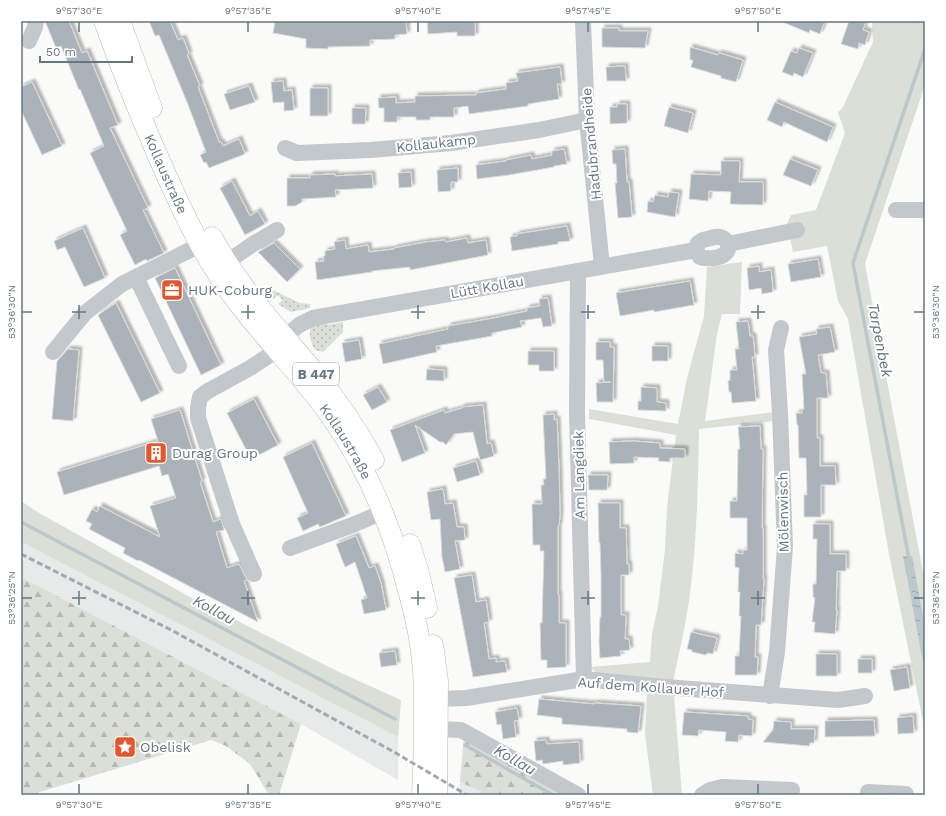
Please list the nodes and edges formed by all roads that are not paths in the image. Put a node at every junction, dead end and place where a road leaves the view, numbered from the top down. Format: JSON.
{"nodes":[{"id":1,"x":36,"y":21,"type":"edge"},
{"id":2,"x":104,"y":21,"type":"edge"},
{"id":3,"x":120,"y":21,"type":"edge"},
{"id":4,"x":583,"y":21,"type":"edge"},
{"id":5,"x":29,"y":41,"type":"dead end"},
{"id":6,"x":587,"y":120,"type":"junction"},
{"id":7,"x":285,"y":148,"type":"dead end"},
{"id":8,"x":896,"y":210,"type":"dead end"},
{"id":9,"x":925,"y":210,"type":"edge"},
{"id":10,"x":277,"y":230,"type":"dead end"},
{"id":11,"x":797,"y":230,"type":"dead end"},
{"id":12,"x":200,"y":245,"type":"junction"},
{"id":13,"x":227,"y":262,"type":"junction"},
{"id":14,"x":602,"y":266,"type":"junction"},
{"id":15,"x":578,"y":271,"type":"junction"},
{"id":16,"x":136,"y":277,"type":"junction"},
{"id":17,"x":781,"y":328,"type":"dead end"},
{"id":18,"x":280,"y":344,"type":"junction"},
{"id":19,"x":53,"y":352,"type":"dead end"},
{"id":20,"x":179,"y":366,"type":"dead end"},
{"id":21,"x":383,"y":512,"type":"junction"},
{"id":22,"x":290,"y":548,"type":"dead end"},
{"id":23,"x":254,"y":574,"type":"dead end"},
{"id":24,"x":584,"y":679,"type":"junction"},
{"id":25,"x":770,"y":696,"type":"junction"},
{"id":26,"x":866,"y":696,"type":"dead end"},
{"id":27,"x":438,"y":699,"type":"junction"},
{"id":28,"x":438,"y":729,"type":"junction"},
{"id":29,"x":782,"y":792,"type":"edge"},
{"id":30,"x":868,"y":792,"type":"dead end"},
{"id":31,"x":896,"y":794,"type":"edge"},
{"id":32,"x":422,"y":795,"type":"edge"},
{"id":33,"x":437,"y":795,"type":"edge"},
{"id":34,"x":578,"y":795,"type":"edge"},
{"id":35,"x":702,"y":795,"type":"edge"}],
"edges":[{"from":1,"to":5,"type":"street"},
{"from":2,"to":12,"type":"main road","name":"Kollaustraße","number":"B 447"},
{"from":3,"to":13,"type":"main road","name":"Kollaustraße","number":"B 447"},
{"from":4,"to":6,"type":"street","name":"Hadubrandheide"},
{"from":6,"to":7,"type":"street","name":"Kollaukamp"},
{"from":6,"to":14,"type":"street","name":"Hadubrandheide"},
{"from":8,"to":9,"type":"street"},
{"from":10,"to":13,"type":"street"},
{"from":11,"to":14,"type":"street","name":"Lütt Kollau"},
{"from":12,"to":16,"type":"street"},
{"from":12,"to":18,"type":"main road","name":"Kollaustraße","number":"B 447"},
{"from":13,"to":18,"type":"main road","name":"Kollaustraße","number":"B 447"},
{"from":14,"to":15,"type":"street","name":"Lütt Kollau"},
{"from":15,"to":18,"type":"street","name":"Lütt Kollau"},
{"from":15,"to":24,"type":"street","name":"Am Langdiek"},
{"from":16,"to":19,"type":"street"},
{"from":16,"to":20,"type":"street"},
{"from":17,"to":25,"type":"street","name":"Mölenwisch"},
{"from":18,"to":21,"type":"main road","name":"Kollaustraße","number":"B 447"},
{"from":18,"to":23,"type":"street","name":"Lütt Kollau"},
{"from":18,"to":27,"type":"main road","name":"Kollaustraße","number":"B 447"},
{"from":21,"to":22,"type":"street"},
{"from":21,"to":32,"type":"main road","name":"Kollaustraße","number":"B 447"},
{"from":24,"to":25,"type":"street","name":"Auf dem Kollauer Hof"},
{"from":24,"to":27,"type":"street","name":"Auf dem Kollauer Hof"},
{"from":25,"to":26,"type":"street","name":"Auf dem Kollauer Hof"},
{"from":27,"to":28,"type":"main road","name":"Kollaustraße","number":"B 447"},
{"from":28,"to":33,"type":"main road","name":"Kollaustraße","number":"B 447"},
{"from":28,"to":34,"type":"street"},
{"from":29,"to":35,"type":"street"},
{"from":30,"to":31,"type":"street"}]}
